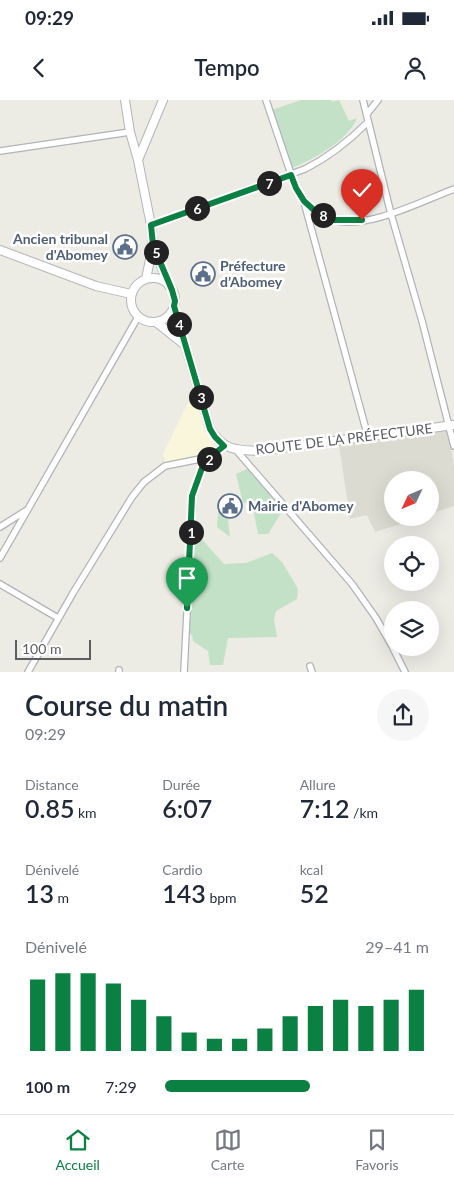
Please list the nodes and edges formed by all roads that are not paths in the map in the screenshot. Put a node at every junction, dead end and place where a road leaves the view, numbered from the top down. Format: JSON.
{"nodes":[{"id":1,"x":125,"y":100,"type":"edge"},
{"id":2,"x":164,"y":100,"type":"edge"},
{"id":3,"x":266,"y":100,"type":"edge"},
{"id":4,"x":362,"y":100,"type":"edge"},
{"id":5,"x":378,"y":100,"type":"edge"},
{"id":6,"x":366,"y":114,"type":"junction"},
{"id":7,"x":368,"y":122,"type":"junction"},
{"id":8,"x":130,"y":132,"type":"junction"},
{"id":9,"x":0,"y":151,"type":"edge"},
{"id":10,"x":138,"y":160,"type":"junction"},
{"id":11,"x":291,"y":175,"type":"junction"},
{"id":12,"x":454,"y":189,"type":"edge"},
{"id":13,"x":304,"y":201,"type":"junction"},
{"id":14,"x":391,"y":214,"type":"junction"},
{"id":15,"x":151,"y":225,"type":"junction"},
{"id":16,"x":153,"y":245,"type":"junction"},
{"id":17,"x":0,"y":250,"type":"edge"},
{"id":18,"x":146,"y":279,"type":"junction"},
{"id":19,"x":170,"y":286,"type":"junction"},
{"id":20,"x":131,"y":294,"type":"junction"},
{"id":21,"x":174,"y":306,"type":"junction"},
{"id":22,"x":138,"y":317,"type":"junction"},
{"id":23,"x":156,"y":322,"type":"junction"},
{"id":24,"x":185,"y":345,"type":"junction"},
{"id":25,"x":451,"y":426,"type":"edge"},
{"id":26,"x":368,"y":436,"type":"junction"},
{"id":27,"x":224,"y":446,"type":"junction"},
{"id":28,"x":454,"y":446,"type":"edge"},
{"id":29,"x":236,"y":450,"type":"junction"},
{"id":30,"x":210,"y":457,"type":"junction"},
{"id":31,"x":29,"y":508,"type":"junction"},
{"id":32,"x":0,"y":527,"type":"edge"},
{"id":33,"x":0,"y":558,"type":"edge"},
{"id":34,"x":0,"y":584,"type":"edge"},
{"id":35,"x":58,"y":618,"type":"junction"},
{"id":36,"x":384,"y":632,"type":"edge"},
{"id":37,"x":397,"y":656,"type":"edge"},
{"id":38,"x":28,"y":672,"type":"edge"},
{"id":39,"x":184,"y":672,"type":"edge"},
{"id":40,"x":405,"y":672,"type":"edge"}],
"edges":[{"from":1,"to":8,"type":"street"},
{"from":2,"to":10,"type":"street"},
{"from":3,"to":11,"type":"street"},
{"from":4,"to":6,"type":"street"},
{"from":5,"to":6,"type":"street"},
{"from":6,"to":7,"type":"street"},
{"from":7,"to":11,"type":"street"},
{"from":7,"to":14,"type":"street"},
{"from":8,"to":9,"type":"street"},
{"from":8,"to":10,"type":"street"},
{"from":10,"to":15,"type":"street"},
{"from":11,"to":13,"type":"street"},
{"from":11,"to":15,"type":"street"},
{"from":12,"to":14,"type":"street"},
{"from":13,"to":14,"type":"street"},
{"from":13,"to":26,"type":"street"},
{"from":14,"to":25,"type":"street"},
{"from":15,"to":16,"type":"street"},
{"from":16,"to":18,"type":"street"},
{"from":16,"to":19,"type":"street"},
{"from":17,"to":20,"type":"street"},
{"from":18,"to":19,"type":"street"},
{"from":18,"to":20,"type":"street"},
{"from":19,"to":21,"type":"street"},
{"from":20,"to":22,"type":"street"},
{"from":21,"to":23,"type":"street"},
{"from":21,"to":24,"type":"street"},
{"from":22,"to":23,"type":"street"},
{"from":22,"to":31,"type":"street"},
{"from":23,"to":24,"type":"street"},
{"from":24,"to":27,"type":"street"},
{"from":25,"to":26,"type":"street","name":"ROUTE DE LA PRÉFECTURE"},
{"from":25,"to":28,"type":"street"},
{"from":26,"to":29,"type":"street","name":"ROUTE DE LA PRÉFECTURE"},
{"from":27,"to":29,"type":"street","name":"ROUTE DE LA PRÉFECTURE"},
{"from":27,"to":30,"type":"street"},
{"from":29,"to":36,"type":"street"},
{"from":30,"to":35,"type":"street"},
{"from":30,"to":39,"type":"street"},
{"from":31,"to":32,"type":"street"},
{"from":31,"to":33,"type":"street"},
{"from":34,"to":35,"type":"street"},
{"from":35,"to":38,"type":"street"},
{"from":37,"to":40,"type":"street"}]}
